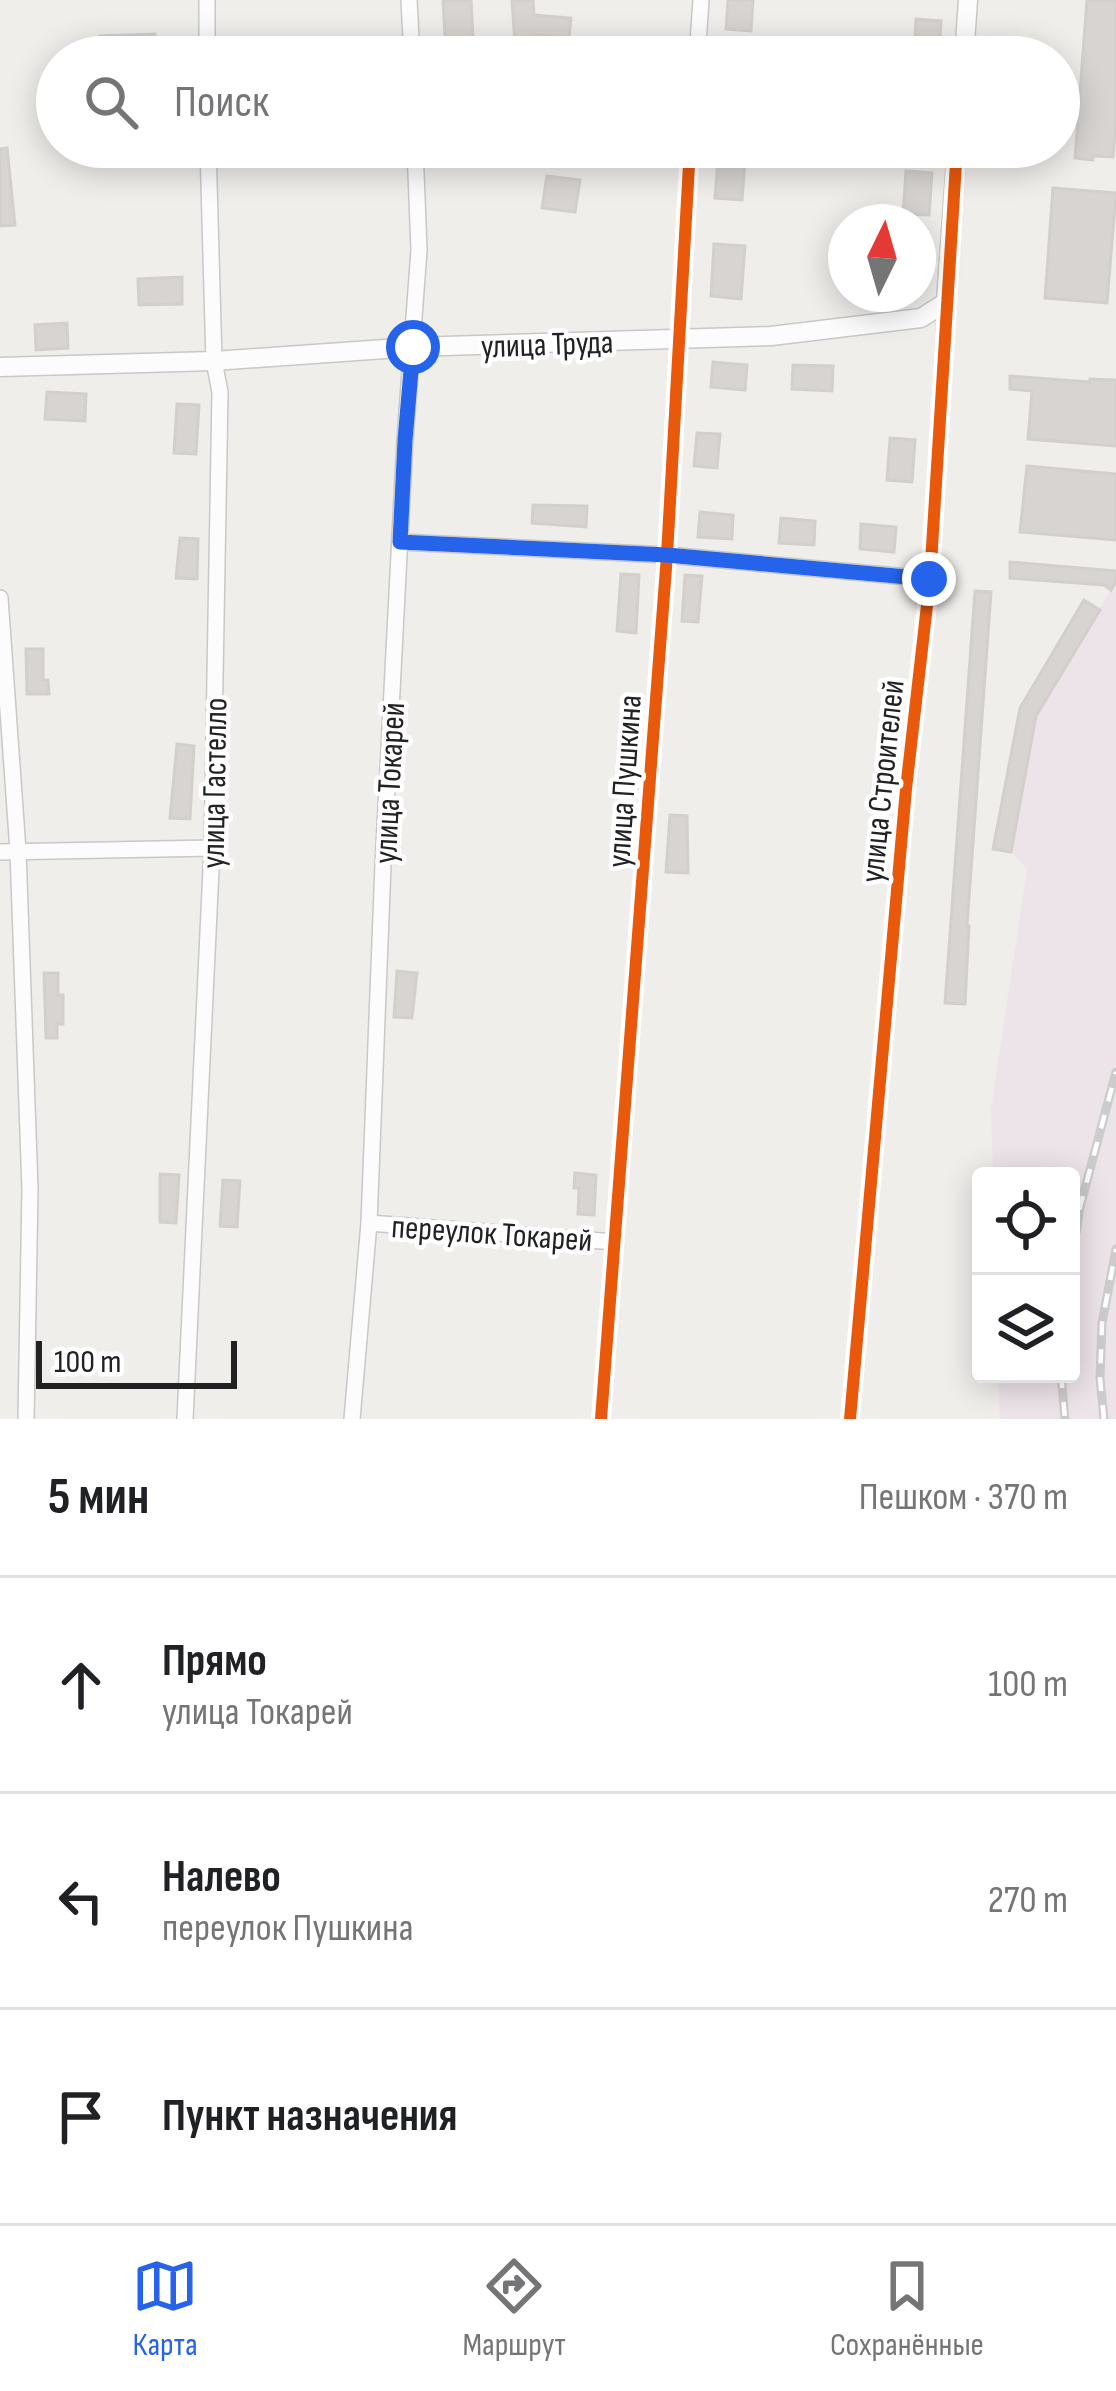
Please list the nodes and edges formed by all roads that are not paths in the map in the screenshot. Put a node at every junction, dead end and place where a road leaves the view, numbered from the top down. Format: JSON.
{"nodes":[{"id":1,"x":207,"y":0,"type":"edge"},
{"id":2,"x":409,"y":0,"type":"edge"},
{"id":3,"x":700,"y":0,"type":"edge"},
{"id":4,"x":968,"y":0,"type":"edge"},
{"id":5,"x":207,"y":36,"type":"edge"},
{"id":6,"x":411,"y":36,"type":"edge"},
{"id":7,"x":698,"y":36,"type":"edge"},
{"id":8,"x":965,"y":36,"type":"edge"},
{"id":9,"x":209,"y":168,"type":"edge"},
{"id":10,"x":417,"y":168,"type":"edge"},
{"id":11,"x":689,"y":168,"type":"edge"},
{"id":12,"x":956,"y":168,"type":"edge"},
{"id":13,"x":946,"y":302,"type":"junction"},
{"id":14,"x":677,"y":339,"type":"junction"},
{"id":15,"x":413,"y":347,"type":"junction"},
{"id":16,"x":214,"y":361,"type":"junction"},
{"id":17,"x":0,"y":367,"type":"edge"},
{"id":18,"x":400,"y":542,"type":"junction"},
{"id":19,"x":667,"y":555,"type":"junction"},
{"id":20,"x":929,"y":579,"type":"junction"},
{"id":21,"x":0,"y":598,"type":"edge"},
{"id":22,"x":212,"y":848,"type":"junction"},
{"id":23,"x":18,"y":851,"type":"junction"},
{"id":24,"x":0,"y":852,"type":"edge"},
{"id":25,"x":369,"y":1223,"type":"junction"},
{"id":26,"x":615,"y":1241,"type":"junction"},
{"id":27,"x":26,"y":1419,"type":"edge"},
{"id":28,"x":185,"y":1419,"type":"edge"},
{"id":29,"x":352,"y":1419,"type":"edge"},
{"id":30,"x":601,"y":1419,"type":"edge"},
{"id":31,"x":850,"y":1419,"type":"edge"}],
"edges":[{"from":1,"to":5,"type":"street"},
{"from":2,"to":6,"type":"street"},
{"from":3,"to":7,"type":"street"},
{"from":4,"to":8,"type":"street"},
{"from":9,"to":16,"type":"street","name":"улица Гастелло"},
{"from":10,"to":15,"type":"street","name":"улица Токарей"},
{"from":11,"to":14,"type":"street","name":"улица Пушкина"},
{"from":12,"to":13,"type":"street","name":"улица Строителей"},
{"from":13,"to":14,"type":"street","name":"улица Труда"},
{"from":13,"to":20,"type":"street","name":"улица Строителей"},
{"from":14,"to":15,"type":"street","name":"улица Труда"},
{"from":14,"to":19,"type":"street","name":"улица Пушкина"},
{"from":15,"to":16,"type":"street","name":"улица Труда"},
{"from":15,"to":18,"type":"street","name":"улица Токарей"},
{"from":16,"to":17,"type":"street","name":"улица Труда"},
{"from":16,"to":22,"type":"street","name":"улица Гастелло"},
{"from":18,"to":19,"type":"street"},
{"from":18,"to":25,"type":"street","name":"улица Токарей"},
{"from":19,"to":20,"type":"street"},
{"from":19,"to":26,"type":"street","name":"улица Пушкина"},
{"from":20,"to":31,"type":"street","name":"улица Строителей"},
{"from":21,"to":23,"type":"street"},
{"from":22,"to":23,"type":"street"},
{"from":22,"to":28,"type":"street","name":"улица Гастелло"},
{"from":23,"to":24,"type":"street"},
{"from":23,"to":27,"type":"street"},
{"from":25,"to":26,"type":"street","name":"переулок Токарей"},
{"from":25,"to":29,"type":"street","name":"улица Токарей"},
{"from":26,"to":30,"type":"street","name":"улица Пушкина"}]}
